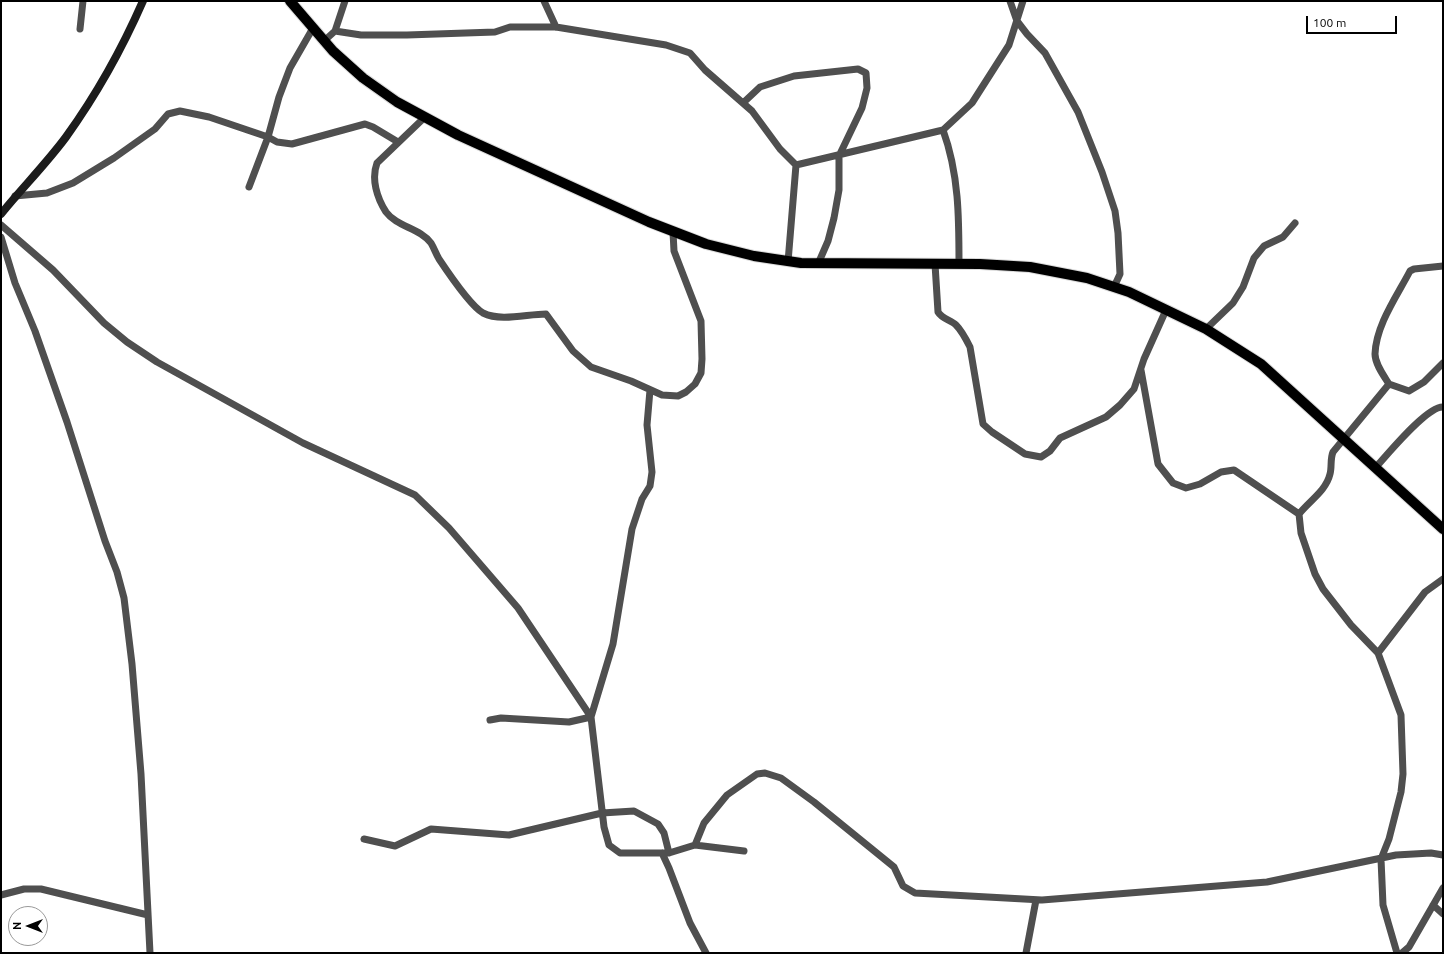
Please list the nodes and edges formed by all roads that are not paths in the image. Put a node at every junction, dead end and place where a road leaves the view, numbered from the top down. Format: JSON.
{"nodes":[{"id":1,"x":83,"y":1,"type":"edge"},
{"id":2,"x":143,"y":1,"type":"edge"},
{"id":3,"x":290,"y":1,"type":"edge"},
{"id":4,"x":345,"y":1,"type":"edge"},
{"id":5,"x":544,"y":1,"type":"edge"},
{"id":6,"x":1010,"y":1,"type":"edge"},
{"id":7,"x":1023,"y":1,"type":"edge"},
{"id":8,"x":1017,"y":21,"type":"junction"},
{"id":9,"x":556,"y":27,"type":"junction"},
{"id":10,"x":313,"y":28,"type":"junction"},
{"id":11,"x":80,"y":29,"type":"dead end"},
{"id":12,"x":335,"y":32,"type":"junction"},
{"id":13,"x":324,"y":41,"type":"junction"},
{"id":14,"x":743,"y":103,"type":"junction"},
{"id":15,"x":425,"y":117,"type":"junction"},
{"id":16,"x":943,"y":130,"type":"junction"},
{"id":17,"x":268,"y":137,"type":"junction"},
{"id":18,"x":398,"y":142,"type":"junction"},
{"id":19,"x":839,"y":156,"type":"junction"},
{"id":20,"x":796,"y":166,"type":"junction"},
{"id":21,"x":249,"y":187,"type":"dead end"},
{"id":22,"x":16,"y":196,"type":"junction"},
{"id":23,"x":1,"y":214,"type":"edge"},
{"id":24,"x":1295,"y":223,"type":"dead end"},
{"id":25,"x":1,"y":225,"type":"edge"},
{"id":26,"x":673,"y":232,"type":"junction"},
{"id":27,"x":1,"y":237,"type":"edge"},
{"id":28,"x":788,"y":262,"type":"junction"},
{"id":29,"x":818,"y":264,"type":"junction"},
{"id":30,"x":935,"y":264,"type":"junction"},
{"id":31,"x":958,"y":264,"type":"junction"},
{"id":32,"x":1443,"y":266,"type":"edge"},
{"id":33,"x":1114,"y":287,"type":"junction"},
{"id":34,"x":1166,"y":310,"type":"junction"},
{"id":35,"x":1206,"y":329,"type":"junction"},
{"id":36,"x":1443,"y":363,"type":"edge"},
{"id":37,"x":1141,"y":370,"type":"junction"},
{"id":38,"x":1389,"y":384,"type":"junction"},
{"id":39,"x":650,"y":390,"type":"junction"},
{"id":40,"x":1443,"y":407,"type":"edge"},
{"id":41,"x":1345,"y":439,"type":"junction"},
{"id":42,"x":1376,"y":467,"type":"junction"},
{"id":43,"x":1299,"y":514,"type":"junction"},
{"id":44,"x":1443,"y":529,"type":"edge"},
{"id":45,"x":1443,"y":579,"type":"edge"},
{"id":46,"x":1378,"y":653,"type":"junction"},
{"id":47,"x":591,"y":717,"type":"junction"},
{"id":48,"x":490,"y":720,"type":"dead end"},
{"id":49,"x":602,"y":813,"type":"junction"},
{"id":50,"x":364,"y":839,"type":"dead end"},
{"id":51,"x":1388,"y":841,"type":"junction"},
{"id":52,"x":695,"y":845,"type":"junction"},
{"id":53,"x":744,"y":851,"type":"dead end"},
{"id":54,"x":665,"y":853,"type":"junction"},
{"id":55,"x":1396,"y":855,"type":"junction"},
{"id":56,"x":1443,"y":855,"type":"edge"},
{"id":57,"x":1381,"y":858,"type":"junction"},
{"id":58,"x":1443,"y":888,"type":"edge"},
{"id":59,"x":1,"y":896,"type":"edge"},
{"id":60,"x":1036,"y":900,"type":"junction"},
{"id":61,"x":1433,"y":905,"type":"junction"},
{"id":62,"x":1443,"y":914,"type":"edge"},
{"id":63,"x":148,"y":915,"type":"junction"},
{"id":64,"x":150,"y":953,"type":"edge"},
{"id":65,"x":706,"y":953,"type":"edge"},
{"id":66,"x":1026,"y":953,"type":"edge"},
{"id":67,"x":1397,"y":953,"type":"edge"},
{"id":68,"x":1402,"y":953,"type":"edge"}],
"edges":[{"from":1,"to":11,"type":"street"},
{"from":2,"to":22,"type":"street"},
{"from":3,"to":10,"type":"main road"},
{"from":4,"to":12,"type":"street"},
{"from":5,"to":9,"type":"street"},
{"from":6,"to":8,"type":"street"},
{"from":7,"to":8,"type":"street"},
{"from":8,"to":16,"type":"street"},
{"from":8,"to":33,"type":"street"},
{"from":9,"to":12,"type":"street"},
{"from":9,"to":14,"type":"street"},
{"from":10,"to":13,"type":"main road"},
{"from":10,"to":17,"type":"street"},
{"from":12,"to":13,"type":"street"},
{"from":13,"to":15,"type":"main road"},
{"from":14,"to":19,"type":"street"},
{"from":14,"to":20,"type":"street"},
{"from":15,"to":18,"type":"street"},
{"from":15,"to":26,"type":"main road"},
{"from":16,"to":19,"type":"street"},
{"from":16,"to":31,"type":"street"},
{"from":17,"to":18,"type":"street"},
{"from":17,"to":21,"type":"street"},
{"from":17,"to":22,"type":"street"},
{"from":18,"to":39,"type":"street"},
{"from":19,"to":20,"type":"street"},
{"from":19,"to":29,"type":"street"},
{"from":20,"to":28,"type":"street"},
{"from":22,"to":23,"type":"street"},
{"from":24,"to":35,"type":"street"},
{"from":25,"to":47,"type":"street"},
{"from":26,"to":28,"type":"main road"},
{"from":26,"to":39,"type":"street"},
{"from":27,"to":63,"type":"street"},
{"from":28,"to":29,"type":"main road"},
{"from":29,"to":30,"type":"main road"},
{"from":30,"to":31,"type":"main road"},
{"from":30,"to":37,"type":"street"},
{"from":31,"to":33,"type":"main road"},
{"from":32,"to":38,"type":"street"},
{"from":33,"to":34,"type":"main road"},
{"from":34,"to":35,"type":"main road"},
{"from":34,"to":37,"type":"street"},
{"from":35,"to":41,"type":"main road"},
{"from":36,"to":38,"type":"street"},
{"from":37,"to":43,"type":"street"},
{"from":38,"to":41,"type":"street"},
{"from":39,"to":47,"type":"street"},
{"from":40,"to":42,"type":"street"},
{"from":41,"to":42,"type":"main road"},
{"from":41,"to":43,"type":"street"},
{"from":42,"to":44,"type":"main road"},
{"from":43,"to":46,"type":"street"},
{"from":45,"to":46,"type":"street"},
{"from":46,"to":51,"type":"street"},
{"from":47,"to":48,"type":"street"},
{"from":47,"to":49,"type":"street"},
{"from":49,"to":50,"type":"street"},
{"from":49,"to":54,"type":"street"},
{"from":49,"to":54,"type":"street"},
{"from":51,"to":55,"type":"street"},
{"from":51,"to":57,"type":"street"},
{"from":52,"to":53,"type":"street"},
{"from":52,"to":54,"type":"street"},
{"from":52,"to":60,"type":"street"},
{"from":54,"to":65,"type":"street"},
{"from":55,"to":56,"type":"street"},
{"from":55,"to":57,"type":"street"},
{"from":57,"to":60,"type":"street"},
{"from":57,"to":67,"type":"street"},
{"from":58,"to":61,"type":"street"},
{"from":59,"to":63,"type":"street"},
{"from":60,"to":66,"type":"street"},
{"from":61,"to":62,"type":"street"},
{"from":61,"to":68,"type":"street"},
{"from":63,"to":64,"type":"street"}]}
